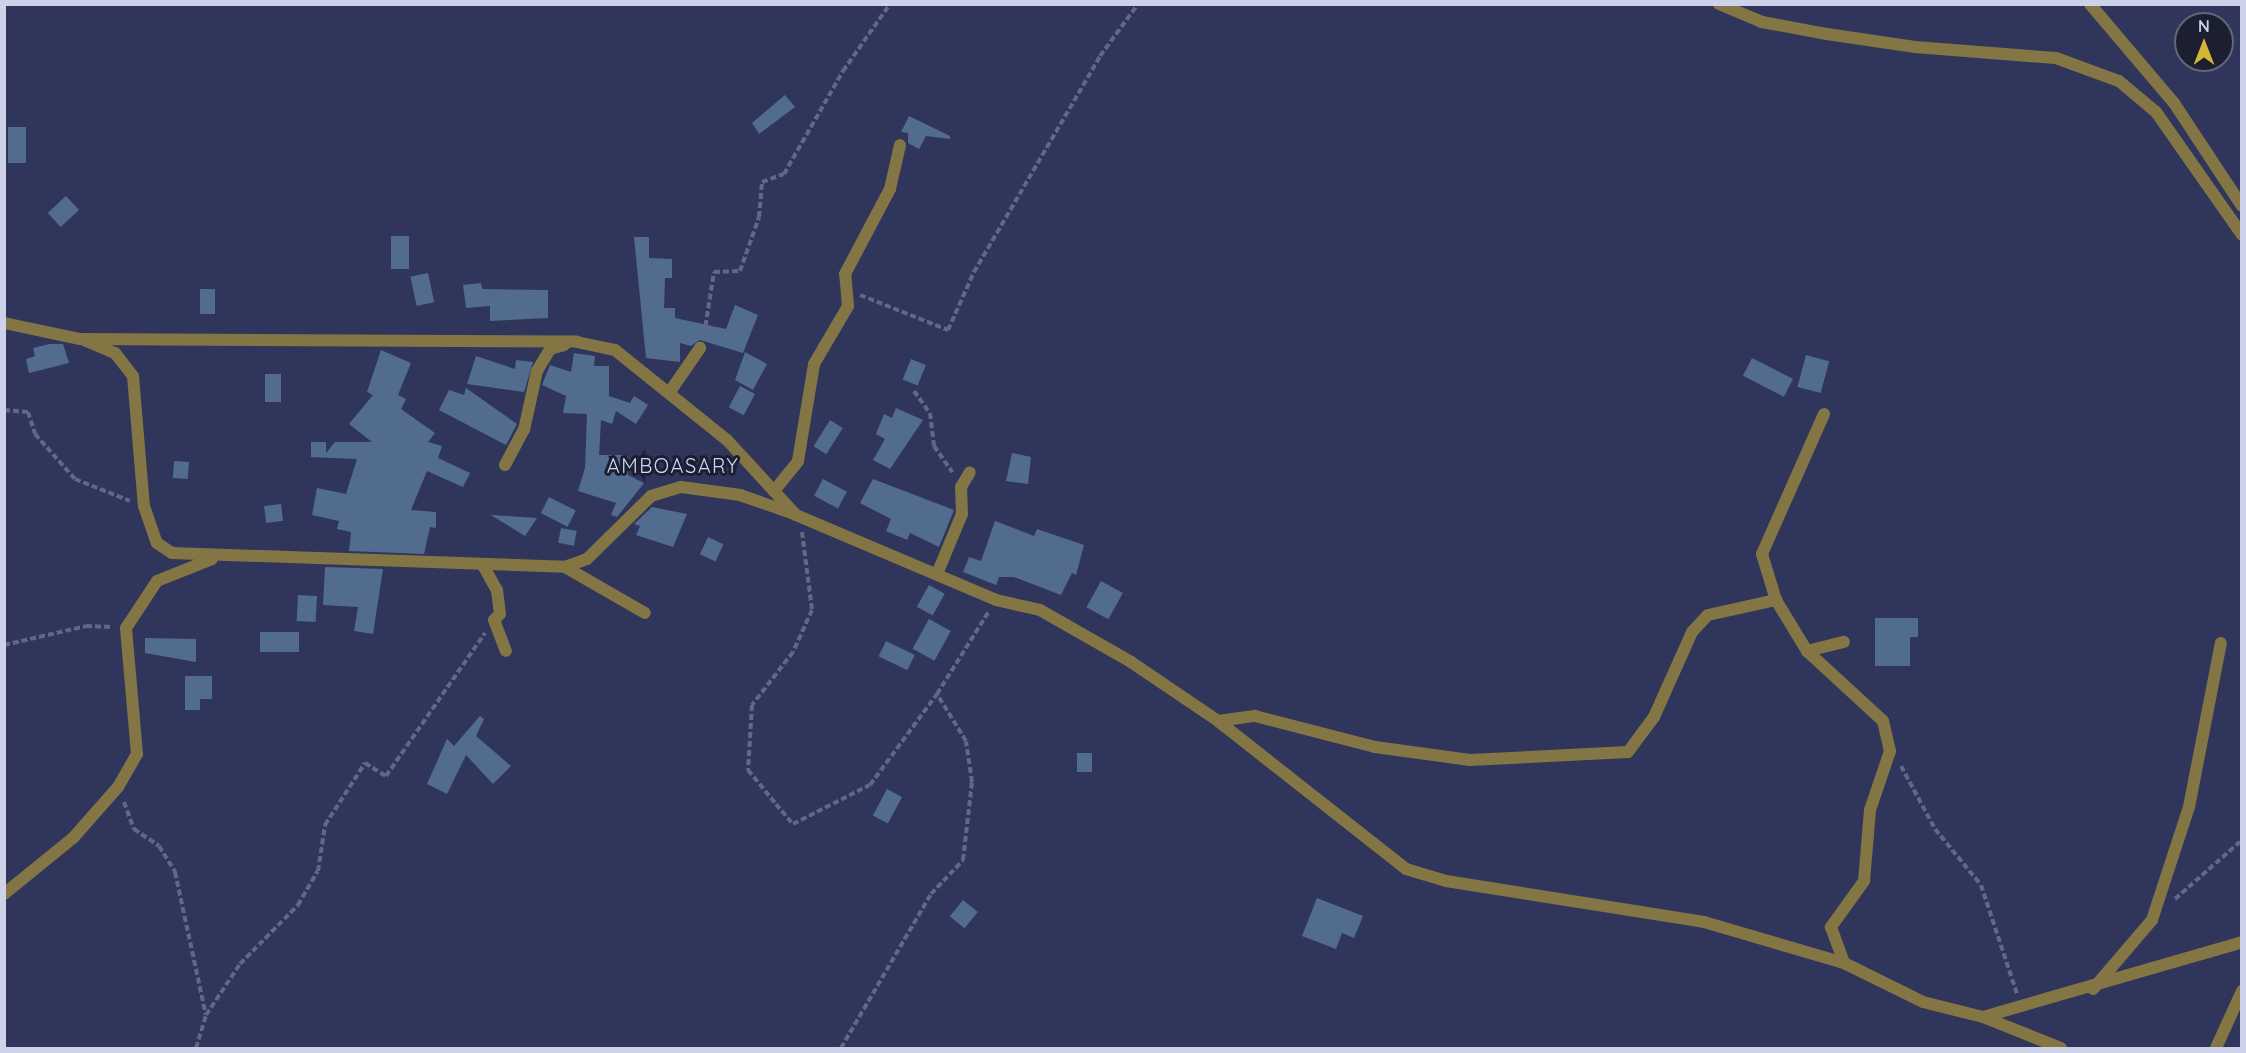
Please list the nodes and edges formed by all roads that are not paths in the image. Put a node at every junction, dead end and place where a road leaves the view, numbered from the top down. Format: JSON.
{"nodes":[{"id":1,"x":1719,"y":4,"type":"edge"},
{"id":2,"x":2090,"y":4,"type":"edge"},
{"id":3,"x":900,"y":145,"type":"dead end"},
{"id":4,"x":2241,"y":206,"type":"edge"},
{"id":5,"x":2241,"y":235,"type":"edge"},
{"id":6,"x":4,"y":323,"type":"edge"},
{"id":7,"x":80,"y":339,"type":"junction"},
{"id":8,"x":577,"y":342,"type":"junction"},
{"id":9,"x":700,"y":348,"type":"road end"},
{"id":10,"x":669,"y":393,"type":"junction"},
{"id":11,"x":1824,"y":414,"type":"dead end"},
{"id":12,"x":505,"y":465,"type":"dead end"},
{"id":13,"x":970,"y":472,"type":"dead end"},
{"id":14,"x":774,"y":491,"type":"junction"},
{"id":15,"x":796,"y":515,"type":"junction"},
{"id":16,"x":216,"y":558,"type":"junction"},
{"id":17,"x":484,"y":567,"type":"junction"},
{"id":18,"x":565,"y":567,"type":"junction"},
{"id":19,"x":937,"y":574,"type":"junction"},
{"id":20,"x":1776,"y":600,"type":"junction"},
{"id":21,"x":645,"y":613,"type":"dead end"},
{"id":22,"x":1844,"y":642,"type":"dead end"},
{"id":23,"x":2221,"y":643,"type":"dead end"},
{"id":24,"x":506,"y":651,"type":"dead end"},
{"id":25,"x":1807,"y":651,"type":"junction"},
{"id":26,"x":1218,"y":721,"type":"junction"},
{"id":27,"x":4,"y":894,"type":"edge"},
{"id":28,"x":2241,"y":942,"type":"edge"},
{"id":29,"x":1844,"y":963,"type":"junction"},
{"id":30,"x":2093,"y":989,"type":"junction"},
{"id":31,"x":2241,"y":991,"type":"edge"},
{"id":32,"x":1983,"y":1017,"type":"junction"},
{"id":33,"x":2061,"y":1048,"type":"edge"},
{"id":34,"x":2216,"y":1048,"type":"edge"}],
"edges":[{"from":1,"to":5,"type":"street"},
{"from":2,"to":4,"type":"street"},
{"from":3,"to":14,"type":"street"},
{"from":6,"to":7,"type":"street"},
{"from":7,"to":8,"type":"street"},
{"from":7,"to":16,"type":"street"},
{"from":8,"to":10,"type":"street"},
{"from":8,"to":12,"type":"street"},
{"from":9,"to":10,"type":"street"},
{"from":10,"to":14,"type":"street"},
{"from":11,"to":20,"type":"street"},
{"from":13,"to":19,"type":"street"},
{"from":14,"to":15,"type":"street"},
{"from":15,"to":18,"type":"street"},
{"from":15,"to":19,"type":"street"},
{"from":16,"to":17,"type":"street"},
{"from":16,"to":27,"type":"street"},
{"from":17,"to":18,"type":"street"},
{"from":17,"to":24,"type":"street"},
{"from":18,"to":21,"type":"street"},
{"from":19,"to":26,"type":"street"},
{"from":20,"to":25,"type":"street"},
{"from":20,"to":26,"type":"street"},
{"from":22,"to":25,"type":"street"},
{"from":23,"to":30,"type":"street"},
{"from":25,"to":29,"type":"street"},
{"from":26,"to":29,"type":"street"},
{"from":28,"to":30,"type":"street"},
{"from":29,"to":32,"type":"street"},
{"from":30,"to":32,"type":"street"},
{"from":31,"to":34,"type":"street"},
{"from":32,"to":33,"type":"street"}]}
